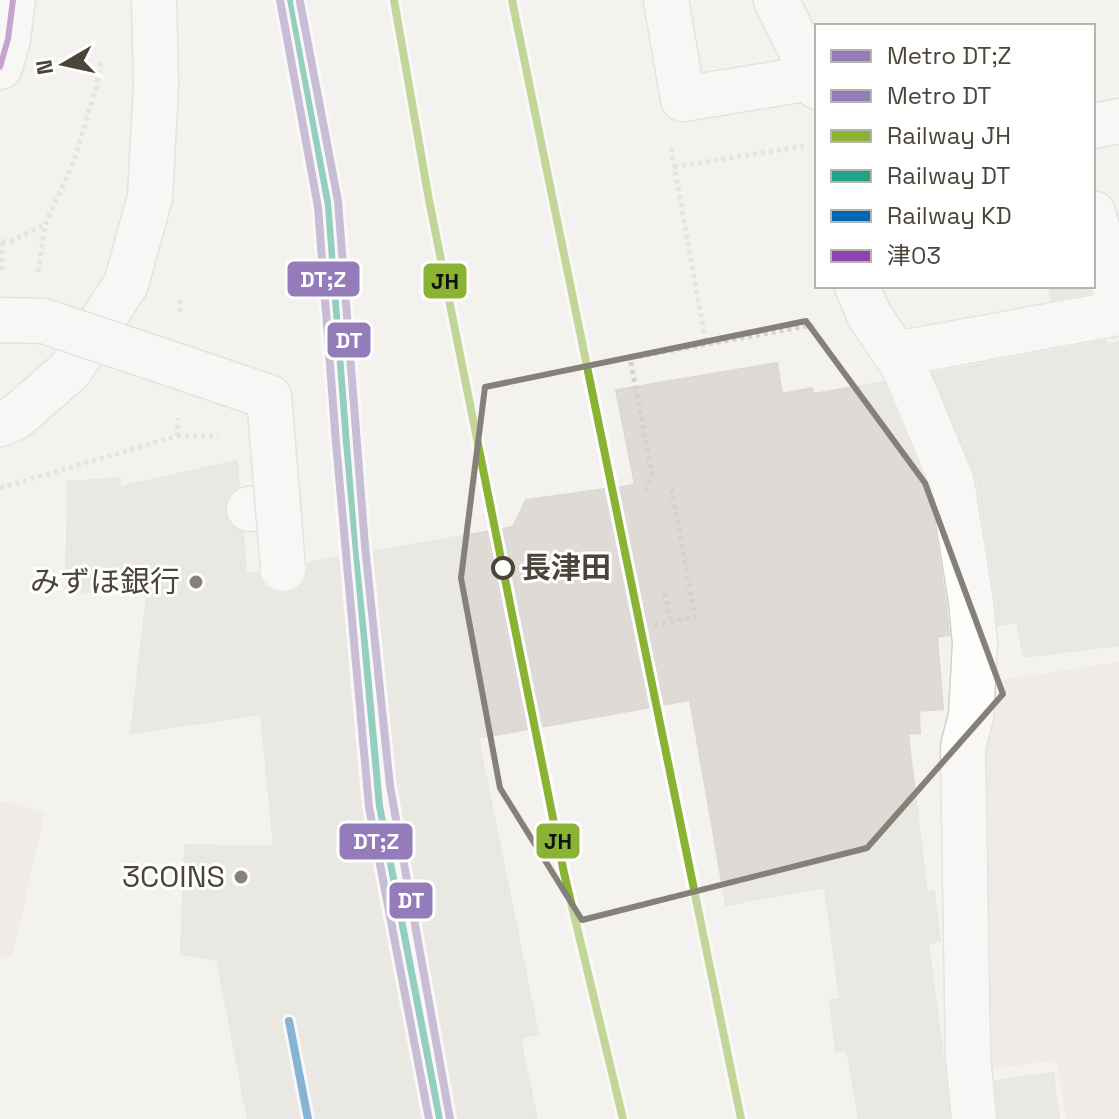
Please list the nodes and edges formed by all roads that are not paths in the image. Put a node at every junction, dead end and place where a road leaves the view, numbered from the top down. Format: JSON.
{"nodes":[{"id":1,"x":154,"y":0,"type":"edge"},
{"id":2,"x":666,"y":0,"type":"edge"},
{"id":3,"x":776,"y":0,"type":"edge"},
{"id":4,"x":9,"y":7,"type":"edge"},
{"id":5,"x":0,"y":67,"type":"edge"},
{"id":6,"x":815,"y":78,"type":"edge"},
{"id":7,"x":815,"y":80,"type":"edge"},
{"id":8,"x":1119,"y":121,"type":"edge"},
{"id":9,"x":1095,"y":126,"type":"edge"},
{"id":10,"x":1095,"y":220,"type":"edge"},
{"id":11,"x":858,"y":288,"type":"edge"},
{"id":12,"x":1119,"y":303,"type":"edge"},
{"id":13,"x":1119,"y":313,"type":"edge"},
{"id":14,"x":1,"y":314,"type":"edge"},
{"id":15,"x":896,"y":354,"type":"junction"},
{"id":16,"x":0,"y":424,"type":"edge"},
{"id":17,"x":283,"y":568,"type":"dead end"},
{"id":18,"x":974,"y":1119,"type":"edge"}],
"edges":[{"from":1,"to":16,"type":"street"},
{"from":2,"to":7,"type":"street"},
{"from":3,"to":6,"type":"street"},
{"from":4,"to":5,"type":"street"},
{"from":8,"to":9,"type":"street"},
{"from":10,"to":12,"type":"street"},
{"from":11,"to":15,"type":"street"},
{"from":13,"to":15,"type":"street"},
{"from":14,"to":17,"type":"street","bridge":true},
{"from":15,"to":18,"type":"street"}]}
